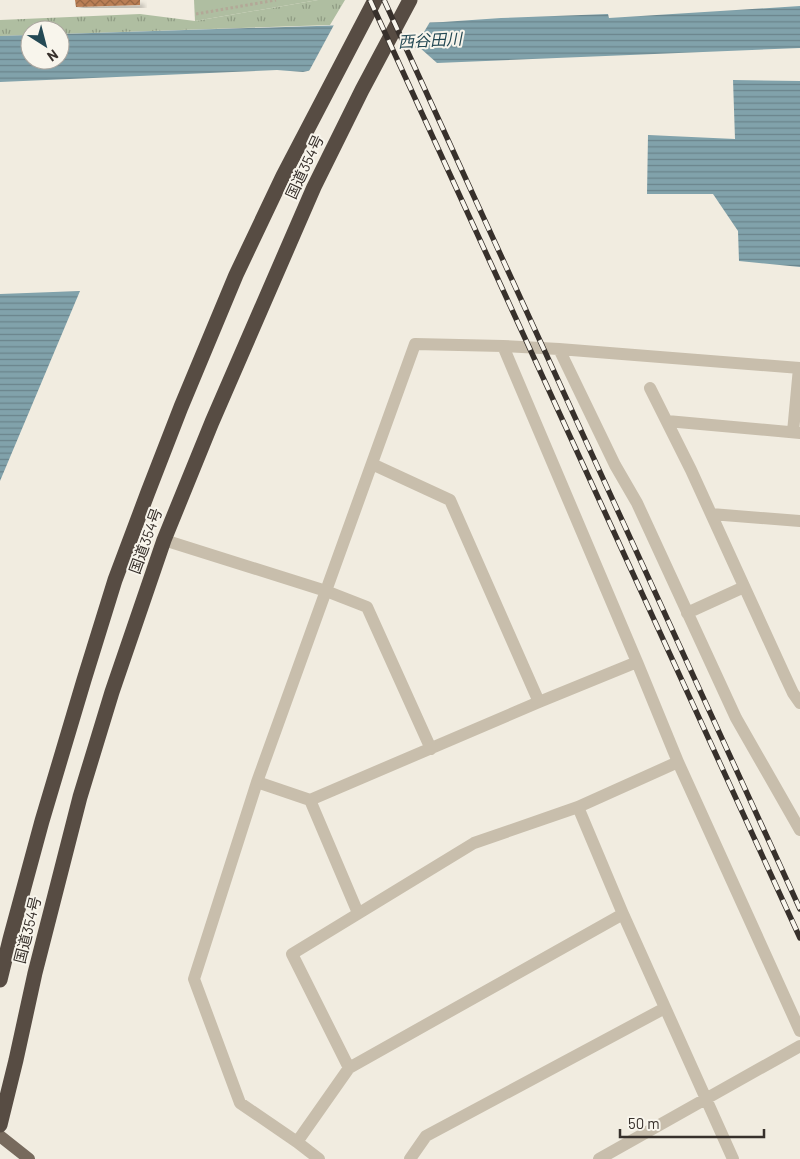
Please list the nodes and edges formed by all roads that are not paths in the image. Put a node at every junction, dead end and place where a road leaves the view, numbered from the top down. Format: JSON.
{"nodes":[{"id":1,"x":372,"y":6,"type":"edge"},
{"id":2,"x":407,"y":6,"type":"edge"},
{"id":3,"x":504,"y":346,"type":"junction"},
{"id":4,"x":559,"y":349,"type":"junction"},
{"id":5,"x":799,"y":368,"type":"edge"},
{"id":6,"x":650,"y":388,"type":"dead end"},
{"id":7,"x":667,"y":422,"type":"junction"},
{"id":8,"x":797,"y":432,"type":"edge"},
{"id":9,"x":372,"y":464,"type":"junction"},
{"id":10,"x":711,"y":514,"type":"junction"},
{"id":11,"x":800,"y":521,"type":"edge"},
{"id":12,"x":164,"y":540,"type":"junction"},
{"id":13,"x":744,"y":587,"type":"junction"},
{"id":14,"x":326,"y":591,"type":"junction"},
{"id":15,"x":687,"y":613,"type":"junction"},
{"id":16,"x":637,"y":662,"type":"junction"},
{"id":17,"x":540,"y":702,"type":"junction"},
{"id":18,"x":800,"y":703,"type":"edge"},
{"id":19,"x":432,"y":749,"type":"junction"},
{"id":20,"x":678,"y":762,"type":"junction"},
{"id":21,"x":257,"y":782,"type":"junction"},
{"id":22,"x":310,"y":800,"type":"junction"},
{"id":23,"x":578,"y":807,"type":"junction"},
{"id":24,"x":797,"y":817,"type":"edge"},
{"id":25,"x":800,"y":830,"type":"edge"},
{"id":26,"x":358,"y":913,"type":"junction"},
{"id":27,"x":624,"y":914,"type":"junction"},
{"id":28,"x":5,"y":935,"type":"edge"},
{"id":29,"x":0,"y":980,"type":"edge"},
{"id":30,"x":665,"y":1008,"type":"junction"},
{"id":31,"x":800,"y":1031,"type":"edge"},
{"id":32,"x":800,"y":1046,"type":"edge"},
{"id":33,"x":349,"y":1068,"type":"junction"},
{"id":34,"x":706,"y":1098,"type":"junction"},
{"id":35,"x":0,"y":1125,"type":"edge"},
{"id":36,"x":0,"y":1136,"type":"edge"},
{"id":37,"x":297,"y":1142,"type":"junction"},
{"id":38,"x":29,"y":1159,"type":"edge"},
{"id":39,"x":319,"y":1159,"type":"edge"},
{"id":40,"x":410,"y":1159,"type":"edge"},
{"id":41,"x":599,"y":1159,"type":"edge"},
{"id":42,"x":732,"y":1159,"type":"edge"}],
"edges":[{"from":1,"to":28,"type":"highway","name":"国道354号"},
{"from":2,"to":12,"type":"highway","name":"国道354号"},
{"from":3,"to":4,"type":"street"},
{"from":3,"to":9,"type":"street"},
{"from":3,"to":16,"type":"street"},
{"from":4,"to":5,"type":"street"},
{"from":4,"to":15,"type":"street"},
{"from":5,"to":8,"type":"street"},
{"from":6,"to":7,"type":"street"},
{"from":7,"to":8,"type":"street"},
{"from":7,"to":10,"type":"street"},
{"from":9,"to":14,"type":"street"},
{"from":9,"to":17,"type":"street"},
{"from":10,"to":11,"type":"street"},
{"from":10,"to":13,"type":"street"},
{"from":12,"to":14,"type":"street"},
{"from":12,"to":35,"type":"highway","name":"国道354号"},
{"from":13,"to":15,"type":"street"},
{"from":13,"to":18,"type":"street"},
{"from":14,"to":19,"type":"street"},
{"from":14,"to":21,"type":"street"},
{"from":15,"to":24,"type":"street"},
{"from":16,"to":17,"type":"street"},
{"from":16,"to":20,"type":"street"},
{"from":17,"to":19,"type":"street"},
{"from":19,"to":22,"type":"street"},
{"from":20,"to":23,"type":"street"},
{"from":20,"to":31,"type":"street"},
{"from":21,"to":22,"type":"street"},
{"from":21,"to":37,"type":"street"},
{"from":22,"to":26,"type":"street"},
{"from":23,"to":26,"type":"street"},
{"from":23,"to":27,"type":"street"},
{"from":24,"to":25,"type":"street"},
{"from":26,"to":33,"type":"street"},
{"from":27,"to":30,"type":"street"},
{"from":27,"to":33,"type":"street"},
{"from":28,"to":29,"type":"highway","name":"国道354号"},
{"from":30,"to":34,"type":"street"},
{"from":30,"to":40,"type":"street"},
{"from":32,"to":34,"type":"street"},
{"from":33,"to":37,"type":"street"},
{"from":34,"to":41,"type":"street"},
{"from":34,"to":42,"type":"street"},
{"from":36,"to":38,"type":"main road"},
{"from":37,"to":39,"type":"street"}]}
